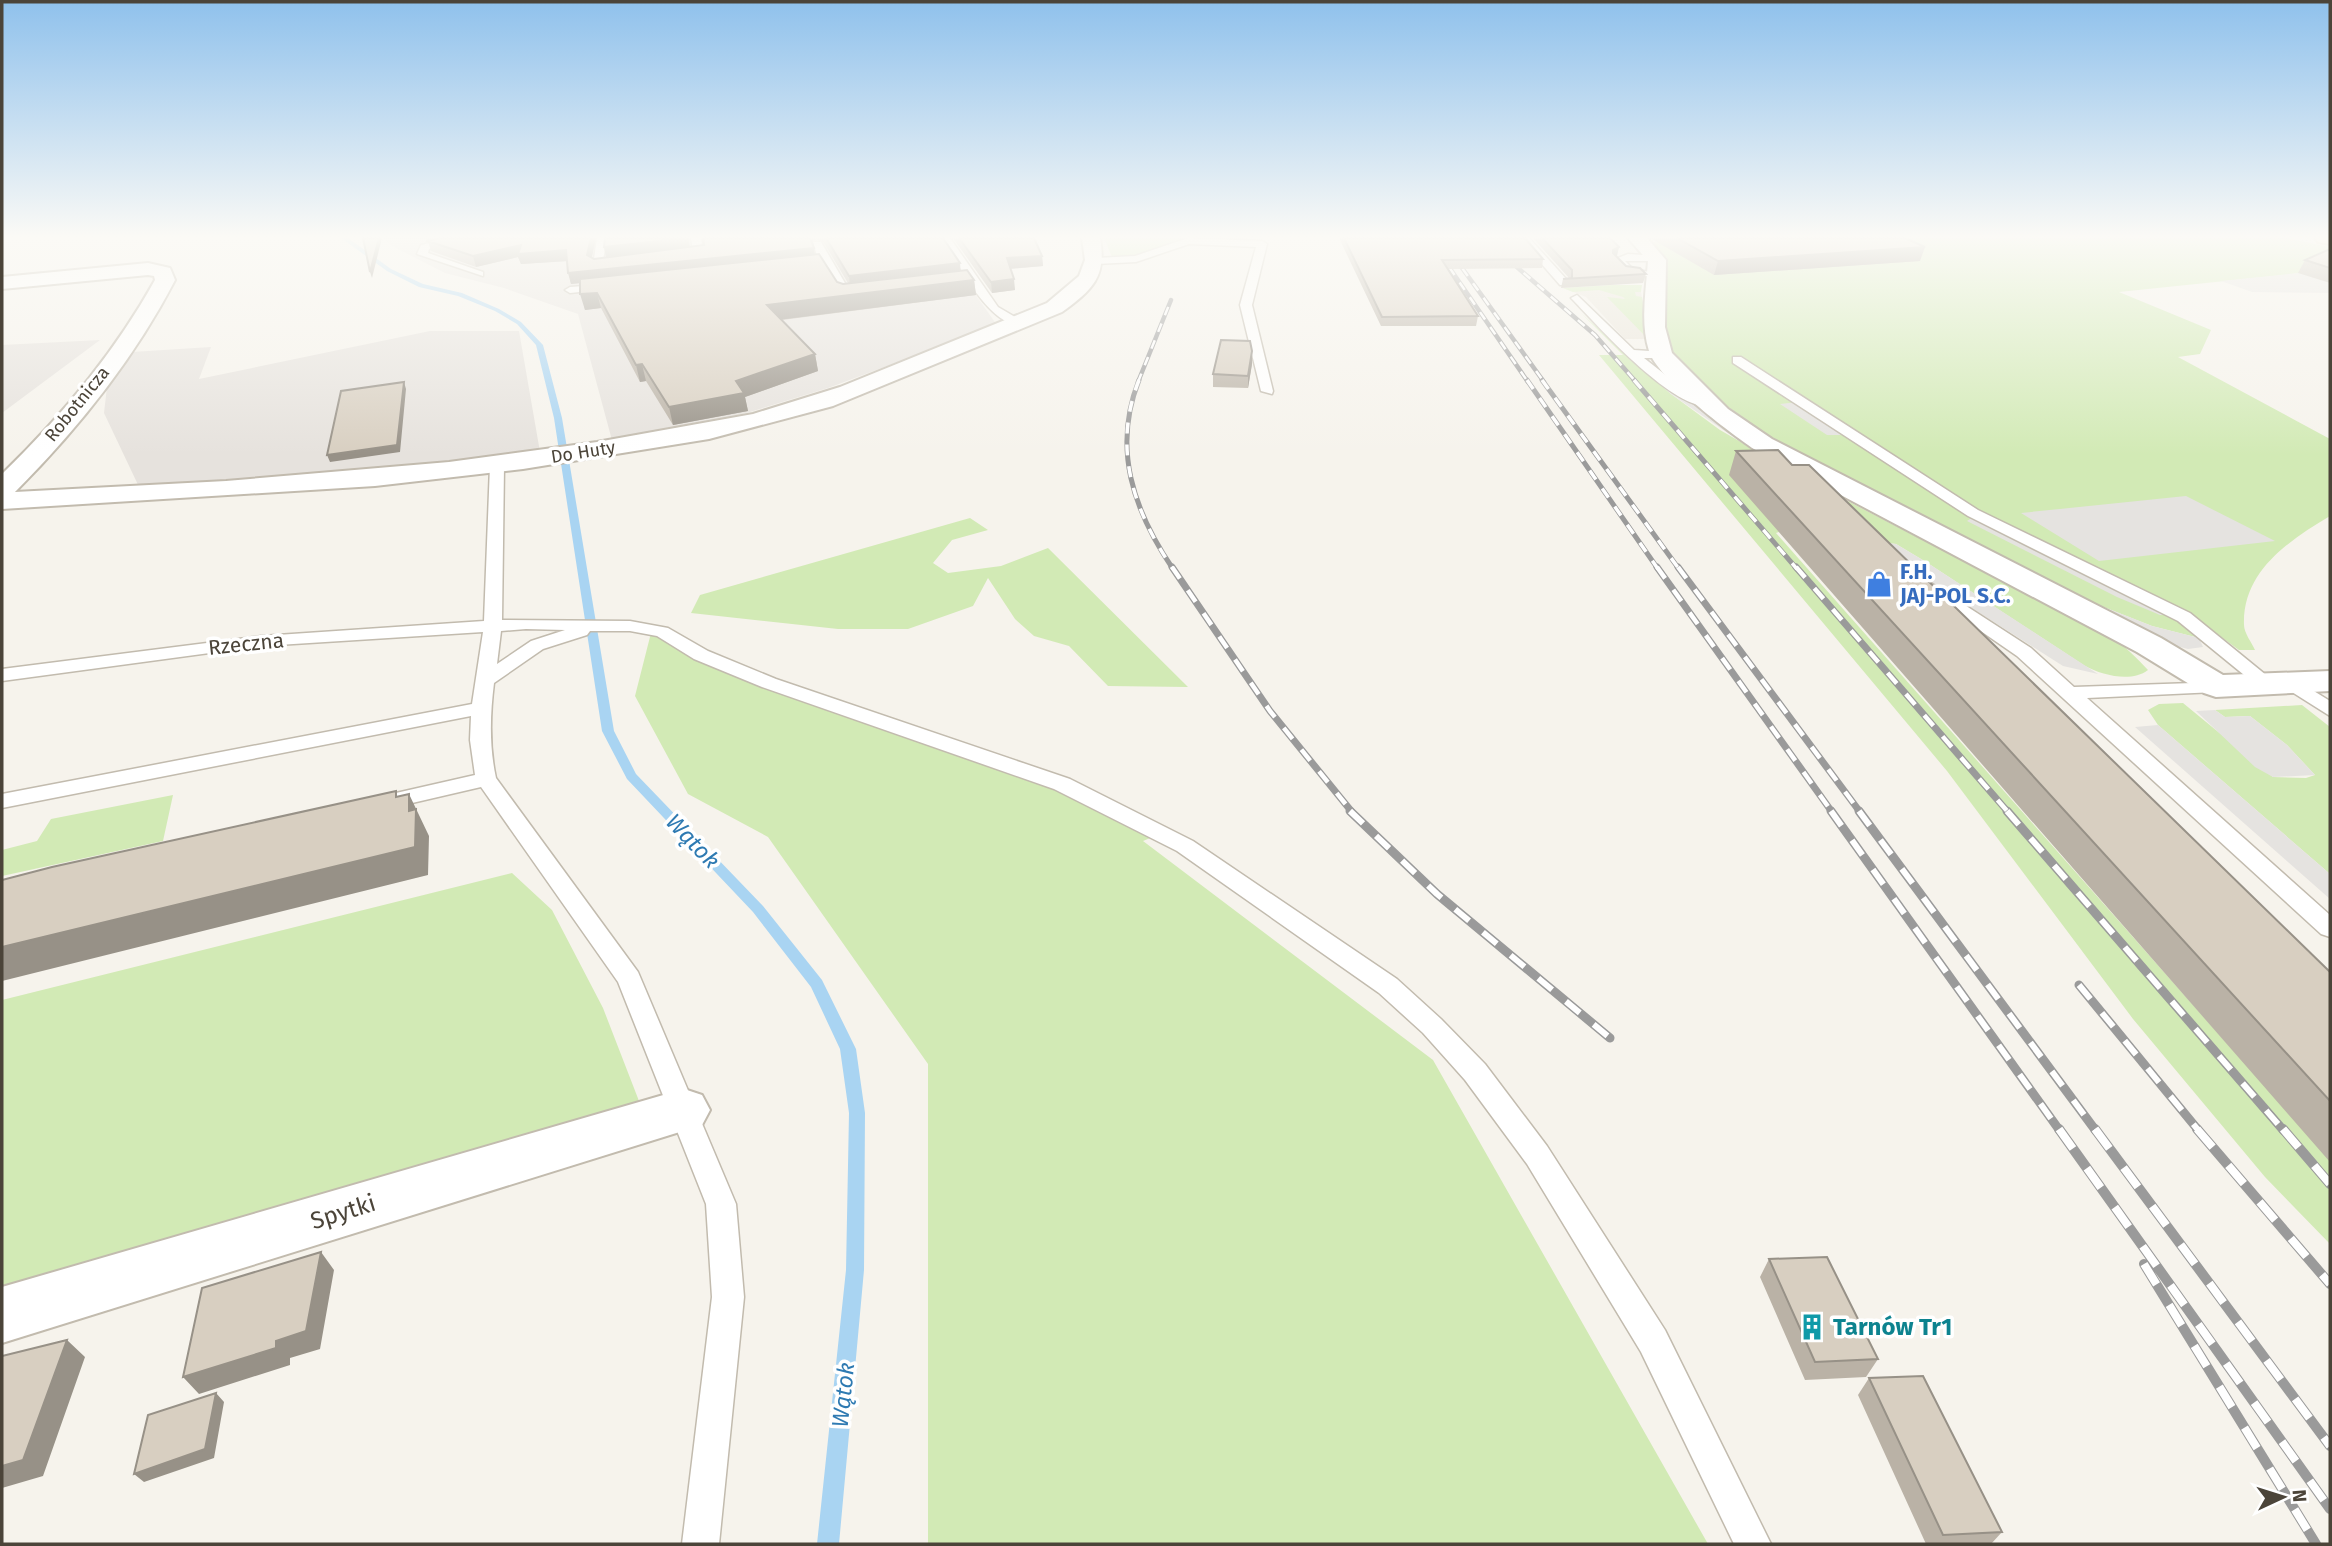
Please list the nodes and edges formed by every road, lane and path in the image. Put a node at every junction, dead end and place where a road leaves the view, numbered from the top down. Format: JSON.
{"nodes":[{"id":1,"x":145,"y":310,"type":"edge"},
{"id":2,"x":996,"y":310,"type":"edge"},
{"id":3,"x":1044,"y":310,"type":"edge"},
{"id":4,"x":1248,"y":310,"type":"edge"},
{"id":5,"x":1589,"y":310,"type":"edge"},
{"id":6,"x":1653,"y":310,"type":"edge"},
{"id":7,"x":1018,"y":323,"type":"junction"},
{"id":8,"x":1631,"y":354,"type":"junction"},
{"id":9,"x":1661,"y":355,"type":"junction"},
{"id":10,"x":1737,"y":360,"type":"dead end"},
{"id":11,"x":1267,"y":391,"type":"dead end"},
{"id":12,"x":1709,"y":404,"type":"junction"},
{"id":13,"x":497,"y":466,"type":"junction"},
{"id":14,"x":2,"y":489,"type":"edge"},
{"id":15,"x":2,"y":500,"type":"edge"},
{"id":16,"x":1909,"y":574,"type":"edge"},
{"id":17,"x":617,"y":625,"type":"junction"},
{"id":18,"x":493,"y":626,"type":"junction"},
{"id":19,"x":2,"y":675,"type":"edge"},
{"id":20,"x":484,"y":681,"type":"junction"},
{"id":21,"x":2330,"y":681,"type":"edge"},
{"id":22,"x":2279,"y":684,"type":"junction"},
{"id":23,"x":2216,"y":686,"type":"junction"},
{"id":24,"x":2071,"y":693,"type":"junction"},
{"id":25,"x":482,"y":708,"type":"junction"},
{"id":26,"x":2330,"y":710,"type":"edge"},
{"id":27,"x":486,"y":779,"type":"junction"},
{"id":28,"x":2,"y":801,"type":"edge"},
{"id":29,"x":365,"y":807,"type":"edge"},
{"id":30,"x":2330,"y":928,"type":"edge"},
{"id":31,"x":684,"y":1110,"type":"junction"},
{"id":32,"x":2,"y":1315,"type":"edge"},
{"id":33,"x":700,"y":1544,"type":"edge"},
{"id":34,"x":1753,"y":1544,"type":"edge"}],
"edges":[{"from":1,"to":14,"type":"street","name":"Robotnicza"},
{"from":2,"to":7,"type":"lane"},
{"from":3,"to":7,"type":"street","name":"Do Huty"},
{"from":4,"to":11,"type":"lane"},
{"from":5,"to":8,"type":"lane"},
{"from":6,"to":9,"type":"street"},
{"from":7,"to":13,"type":"street","name":"Do Huty"},
{"from":8,"to":9,"type":"lane"},
{"from":8,"to":12,"type":"lane"},
{"from":9,"to":12,"type":"street"},
{"from":10,"to":22,"type":"lane"},
{"from":12,"to":23,"type":"street"},
{"from":13,"to":15,"type":"street","name":"Do Huty"},
{"from":13,"to":18,"type":"lane"},
{"from":16,"to":24,"type":"lane"},
{"from":17,"to":18,"type":"lane","name":"Rzeczna"},
{"from":17,"to":20,"type":"lane"},
{"from":17,"to":34,"type":"lane"},
{"from":18,"to":19,"type":"lane","name":"Rzeczna"},
{"from":18,"to":20,"type":"lane"},
{"from":20,"to":25,"type":"lane"},
{"from":21,"to":22,"type":"street"},
{"from":22,"to":23,"type":"street"},
{"from":22,"to":26,"type":"lane"},
{"from":23,"to":24,"type":"lane"},
{"from":24,"to":30,"type":"lane"},
{"from":25,"to":27,"type":"lane"},
{"from":25,"to":28,"type":"lane"},
{"from":27,"to":29,"type":"lane"},
{"from":27,"to":31,"type":"lane"},
{"from":31,"to":32,"type":"street","name":"Spytki"},
{"from":31,"to":33,"type":"lane"}]}
